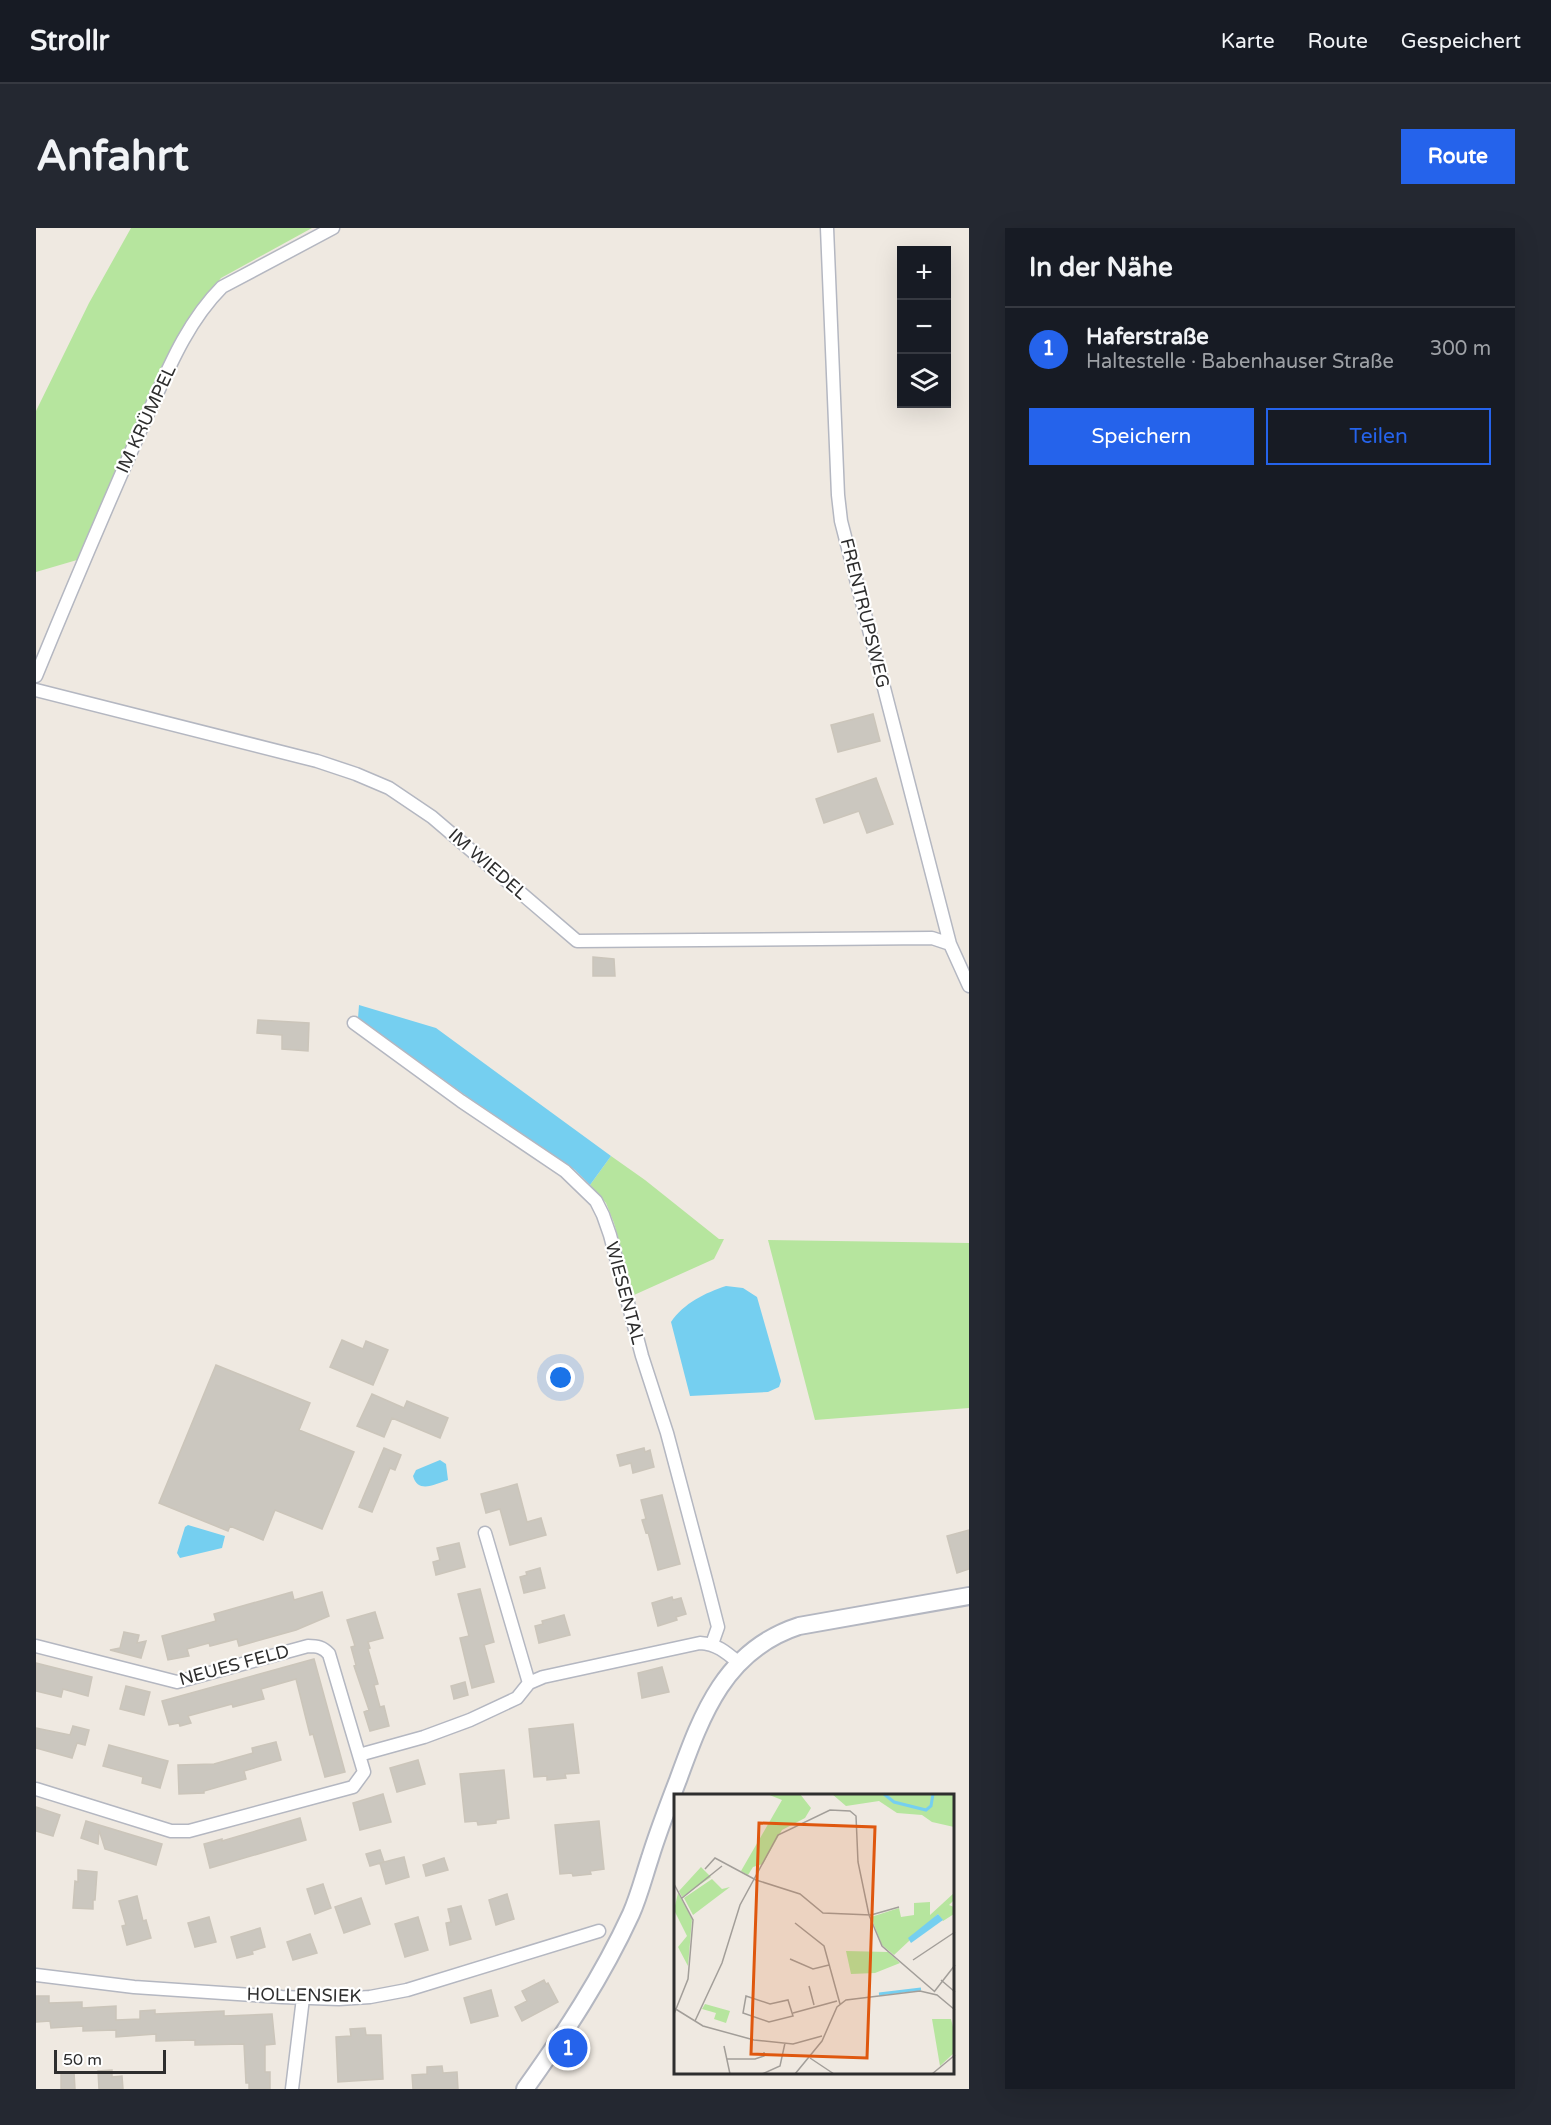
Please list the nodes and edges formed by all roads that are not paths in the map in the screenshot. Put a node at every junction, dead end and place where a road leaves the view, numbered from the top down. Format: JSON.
{"nodes":[{"id":1,"x":333,"y":228,"type":"edge"},
{"id":2,"x":827,"y":228,"type":"edge"},
{"id":3,"x":36,"y":676,"type":"edge"},
{"id":4,"x":36,"y":690,"type":"edge"},
{"id":5,"x":950,"y":944,"type":"junction"},
{"id":6,"x":969,"y":986,"type":"edge"},
{"id":7,"x":354,"y":1023,"type":"dead end"},
{"id":8,"x":485,"y":1533,"type":"dead end"},
{"id":9,"x":969,"y":1596,"type":"edge"},
{"id":10,"x":712,"y":1644,"type":"junction"},
{"id":11,"x":36,"y":1646,"type":"edge"},
{"id":12,"x":739,"y":1663,"type":"junction"},
{"id":13,"x":529,"y":1683,"type":"junction"},
{"id":14,"x":359,"y":1755,"type":"junction"},
{"id":15,"x":36,"y":1789,"type":"edge"},
{"id":16,"x":599,"y":1930,"type":"dead end"},
{"id":17,"x":36,"y":1975,"type":"edge"},
{"id":18,"x":303,"y":1998,"type":"junction"},
{"id":19,"x":292,"y":2089,"type":"edge"},
{"id":20,"x":525,"y":2089,"type":"edge"}],
"edges":[{"from":1,"to":3,"type":"street","name":"IM KRÜMPEL"},
{"from":2,"to":5,"type":"street","name":"FRENTRUPSWEG"},
{"from":4,"to":5,"type":"street","name":"IM WIEDEL"},
{"from":5,"to":6,"type":"street","name":"FRENTRUPSWEG"},
{"from":7,"to":10,"type":"street","name":"WIESENTAL"},
{"from":8,"to":13,"type":"street"},
{"from":9,"to":12,"type":"main road"},
{"from":10,"to":12,"type":"street"},
{"from":10,"to":13,"type":"street"},
{"from":11,"to":14,"type":"street","name":"NEUES FELD"},
{"from":12,"to":20,"type":"main road"},
{"from":13,"to":14,"type":"street"},
{"from":14,"to":15,"type":"street","name":"NEUES FELD"},
{"from":16,"to":18,"type":"street","name":"HOLLENSIEK"},
{"from":17,"to":18,"type":"street","name":"HOLLENSIEK"},
{"from":18,"to":19,"type":"street"}]}
